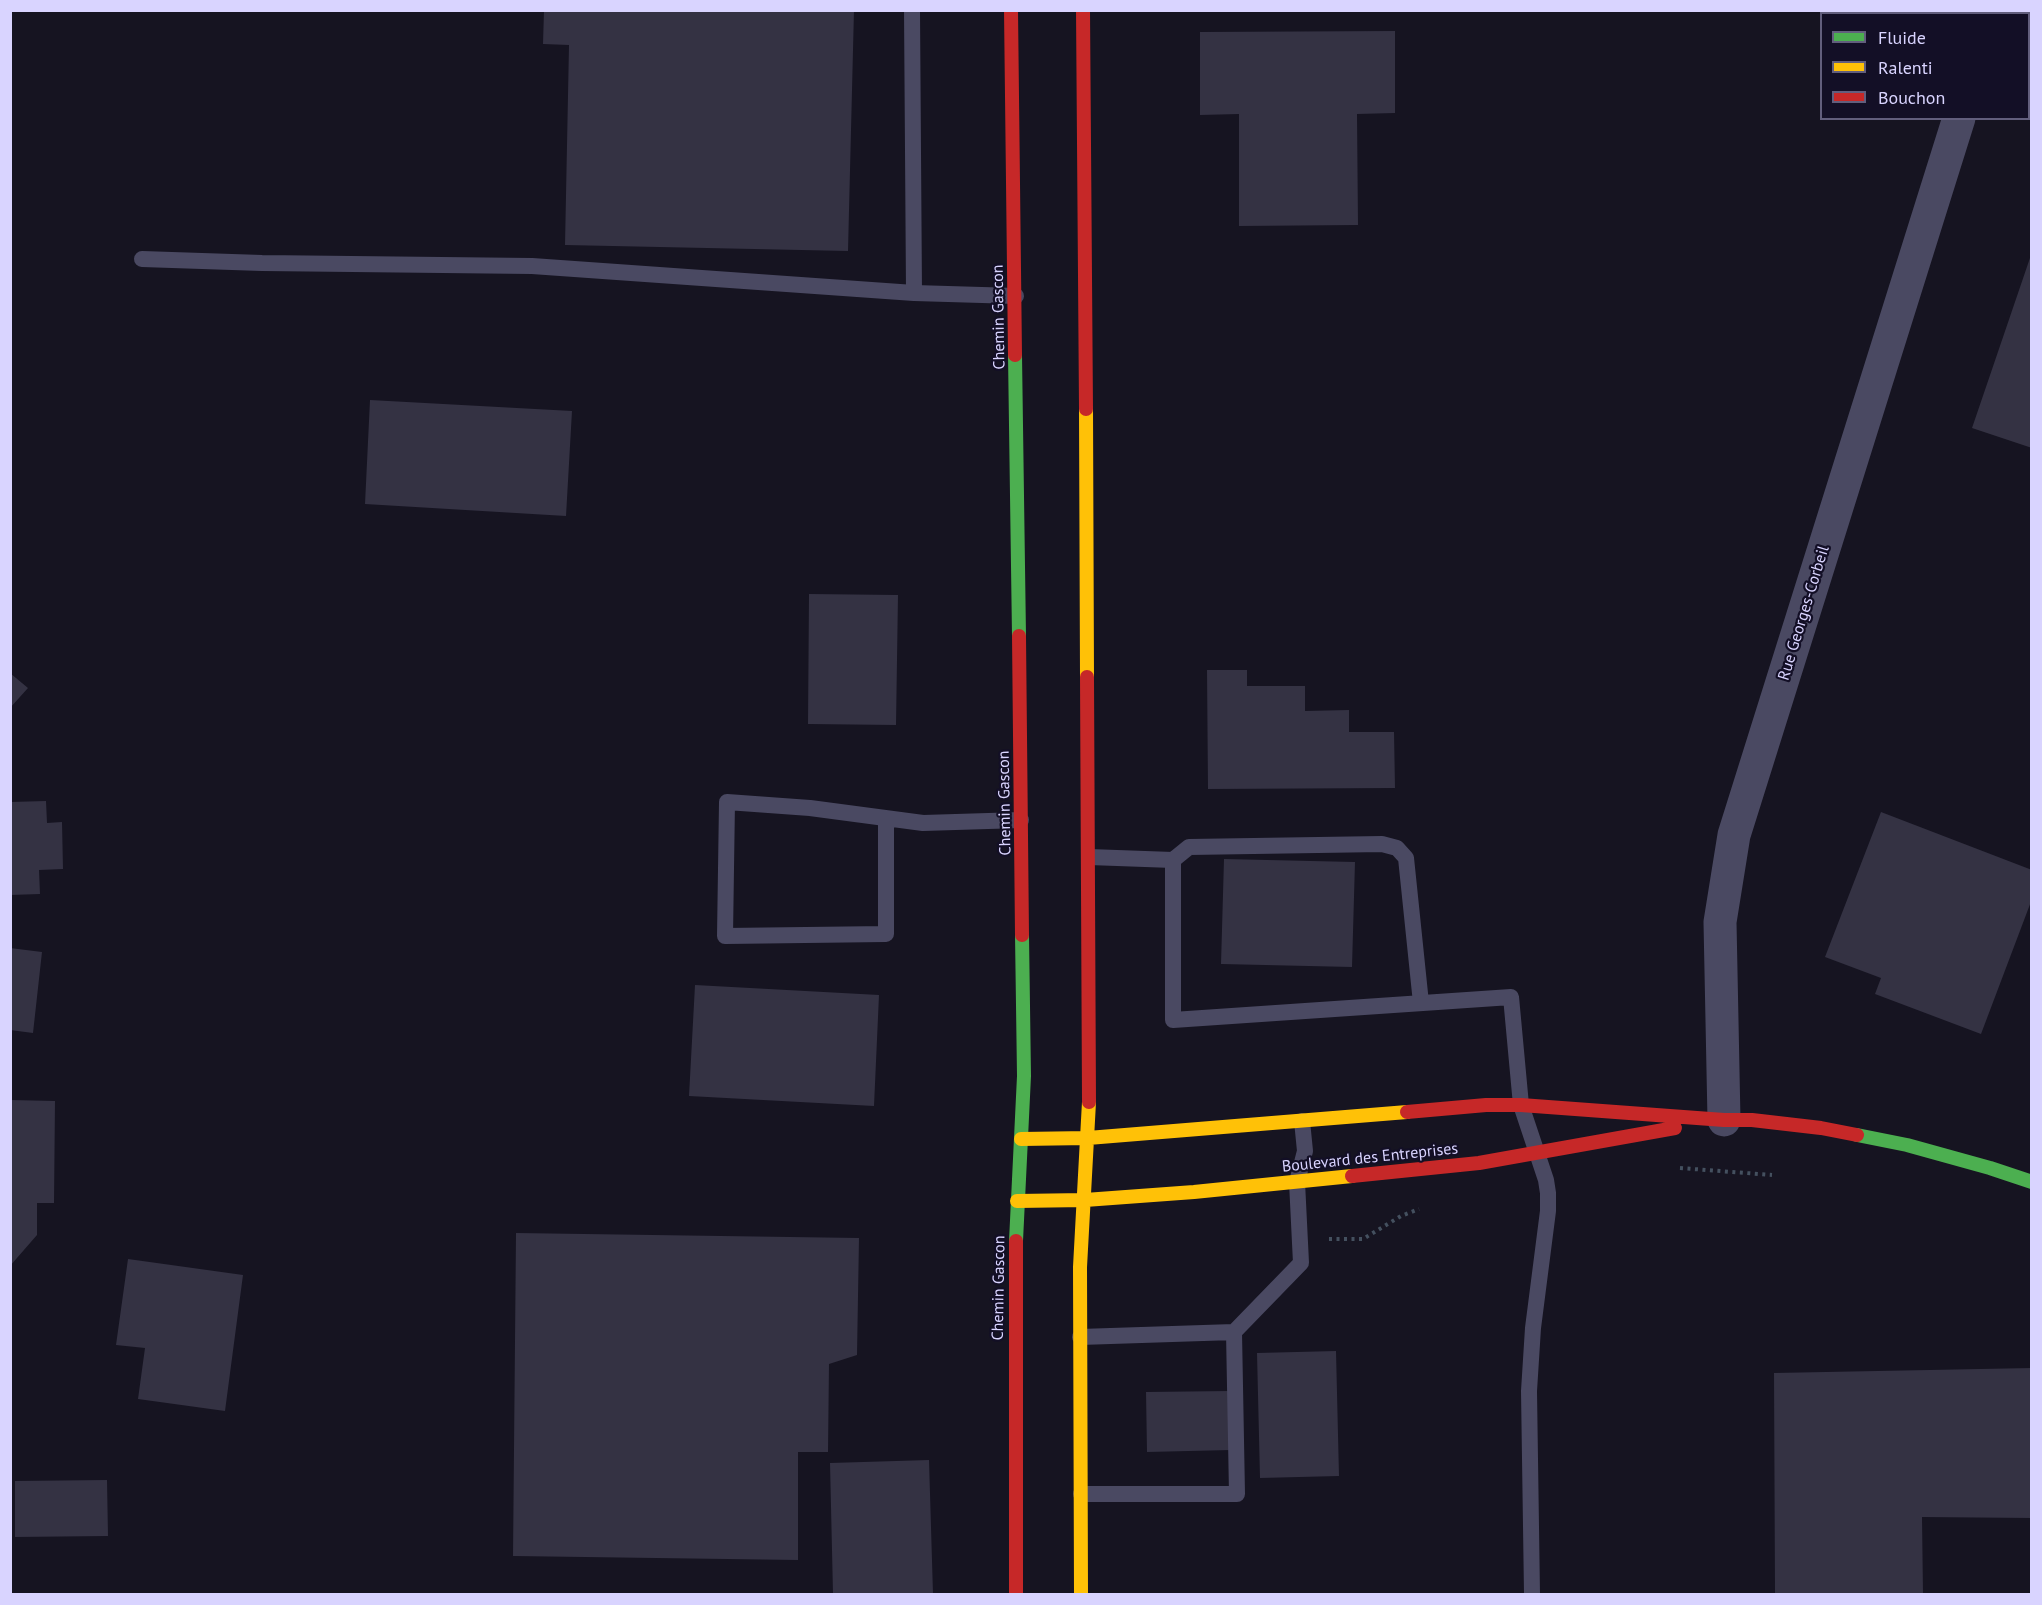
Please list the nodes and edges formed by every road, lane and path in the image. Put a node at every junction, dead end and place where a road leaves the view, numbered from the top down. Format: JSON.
{"nodes":[{"id":1,"x":912,"y":10,"type":"edge"},
{"id":2,"x":1011,"y":10,"type":"edge"},
{"id":3,"x":1083,"y":10,"type":"edge"},
{"id":4,"x":1958,"y":120,"type":"edge"},
{"id":5,"x":142,"y":259,"type":"dead end"},
{"id":6,"x":914,"y":293,"type":"junction"},
{"id":7,"x":1016,"y":296,"type":"junction"},
{"id":8,"x":886,"y":818,"type":"junction"},
{"id":9,"x":1021,"y":820,"type":"junction"},
{"id":10,"x":1089,"y":857,"type":"junction"},
{"id":11,"x":1173,"y":861,"type":"junction"},
{"id":12,"x":1420,"y":1003,"type":"junction"},
{"id":13,"x":1521,"y":1105,"type":"junction"},
{"id":14,"x":1724,"y":1120,"type":"junction"},
{"id":15,"x":1302,"y":1121,"type":"junction"},
{"id":16,"x":1088,"y":1138,"type":"junction"},
{"id":17,"x":1021,"y":1139,"type":"junction"},
{"id":18,"x":1536,"y":1153,"type":"junction"},
{"id":19,"x":1297,"y":1182,"type":"junction"},
{"id":20,"x":2031,"y":1182,"type":"edge"},
{"id":21,"x":1085,"y":1200,"type":"junction"},
{"id":22,"x":1017,"y":1201,"type":"junction"},
{"id":23,"x":1234,"y":1332,"type":"junction"},
{"id":24,"x":1080,"y":1337,"type":"junction"},
{"id":25,"x":1081,"y":1494,"type":"junction"},
{"id":26,"x":1016,"y":1594,"type":"edge"},
{"id":27,"x":1081,"y":1594,"type":"edge"},
{"id":28,"x":1532,"y":1594,"type":"edge"}],
"edges":[{"from":1,"to":6,"type":"lane"},
{"from":2,"to":7,"type":"main road","name":"Chemin Gascon"},
{"from":3,"to":10,"type":"main road"},
{"from":4,"to":14,"type":"street","name":"Rue Georges-Corbeil"},
{"from":5,"to":6,"type":"lane"},
{"from":6,"to":7,"type":"lane"},
{"from":7,"to":9,"type":"main road","name":"Chemin Gascon"},
{"from":8,"to":8,"type":"lane"},
{"from":8,"to":9,"type":"lane"},
{"from":9,"to":17,"type":"main road","name":"Chemin Gascon"},
{"from":10,"to":11,"type":"lane"},
{"from":10,"to":16,"type":"main road"},
{"from":11,"to":12,"type":"lane"},
{"from":11,"to":12,"type":"lane"},
{"from":12,"to":13,"type":"lane"},
{"from":13,"to":14,"type":"main road","name":"Boulevard des Entreprises"},
{"from":13,"to":15,"type":"main road","name":"Boulevard des Entreprises"},
{"from":13,"to":18,"type":"lane"},
{"from":14,"to":18,"type":"main road","name":"Boulevard des Entreprises"},
{"from":14,"to":20,"type":"main road","name":"Boulevard des Entreprises"},
{"from":15,"to":16,"type":"main road","name":"Boulevard des Entreprises"},
{"from":15,"to":19,"type":"lane"},
{"from":16,"to":17,"type":"main road","name":"Boulevard des Entreprises"},
{"from":16,"to":21,"type":"main road"},
{"from":17,"to":22,"type":"main road","name":"Chemin Gascon"},
{"from":18,"to":19,"type":"main road","name":"Boulevard des Entreprises"},
{"from":18,"to":28,"type":"lane"},
{"from":19,"to":21,"type":"main road","name":"Boulevard des Entreprises"},
{"from":19,"to":23,"type":"lane"},
{"from":21,"to":22,"type":"main road","name":"Boulevard des Entreprises"},
{"from":21,"to":24,"type":"main road"},
{"from":22,"to":26,"type":"main road","name":"Chemin Gascon"},
{"from":23,"to":24,"type":"lane"},
{"from":23,"to":25,"type":"lane"},
{"from":24,"to":25,"type":"main road"},
{"from":25,"to":27,"type":"main road"}]}
